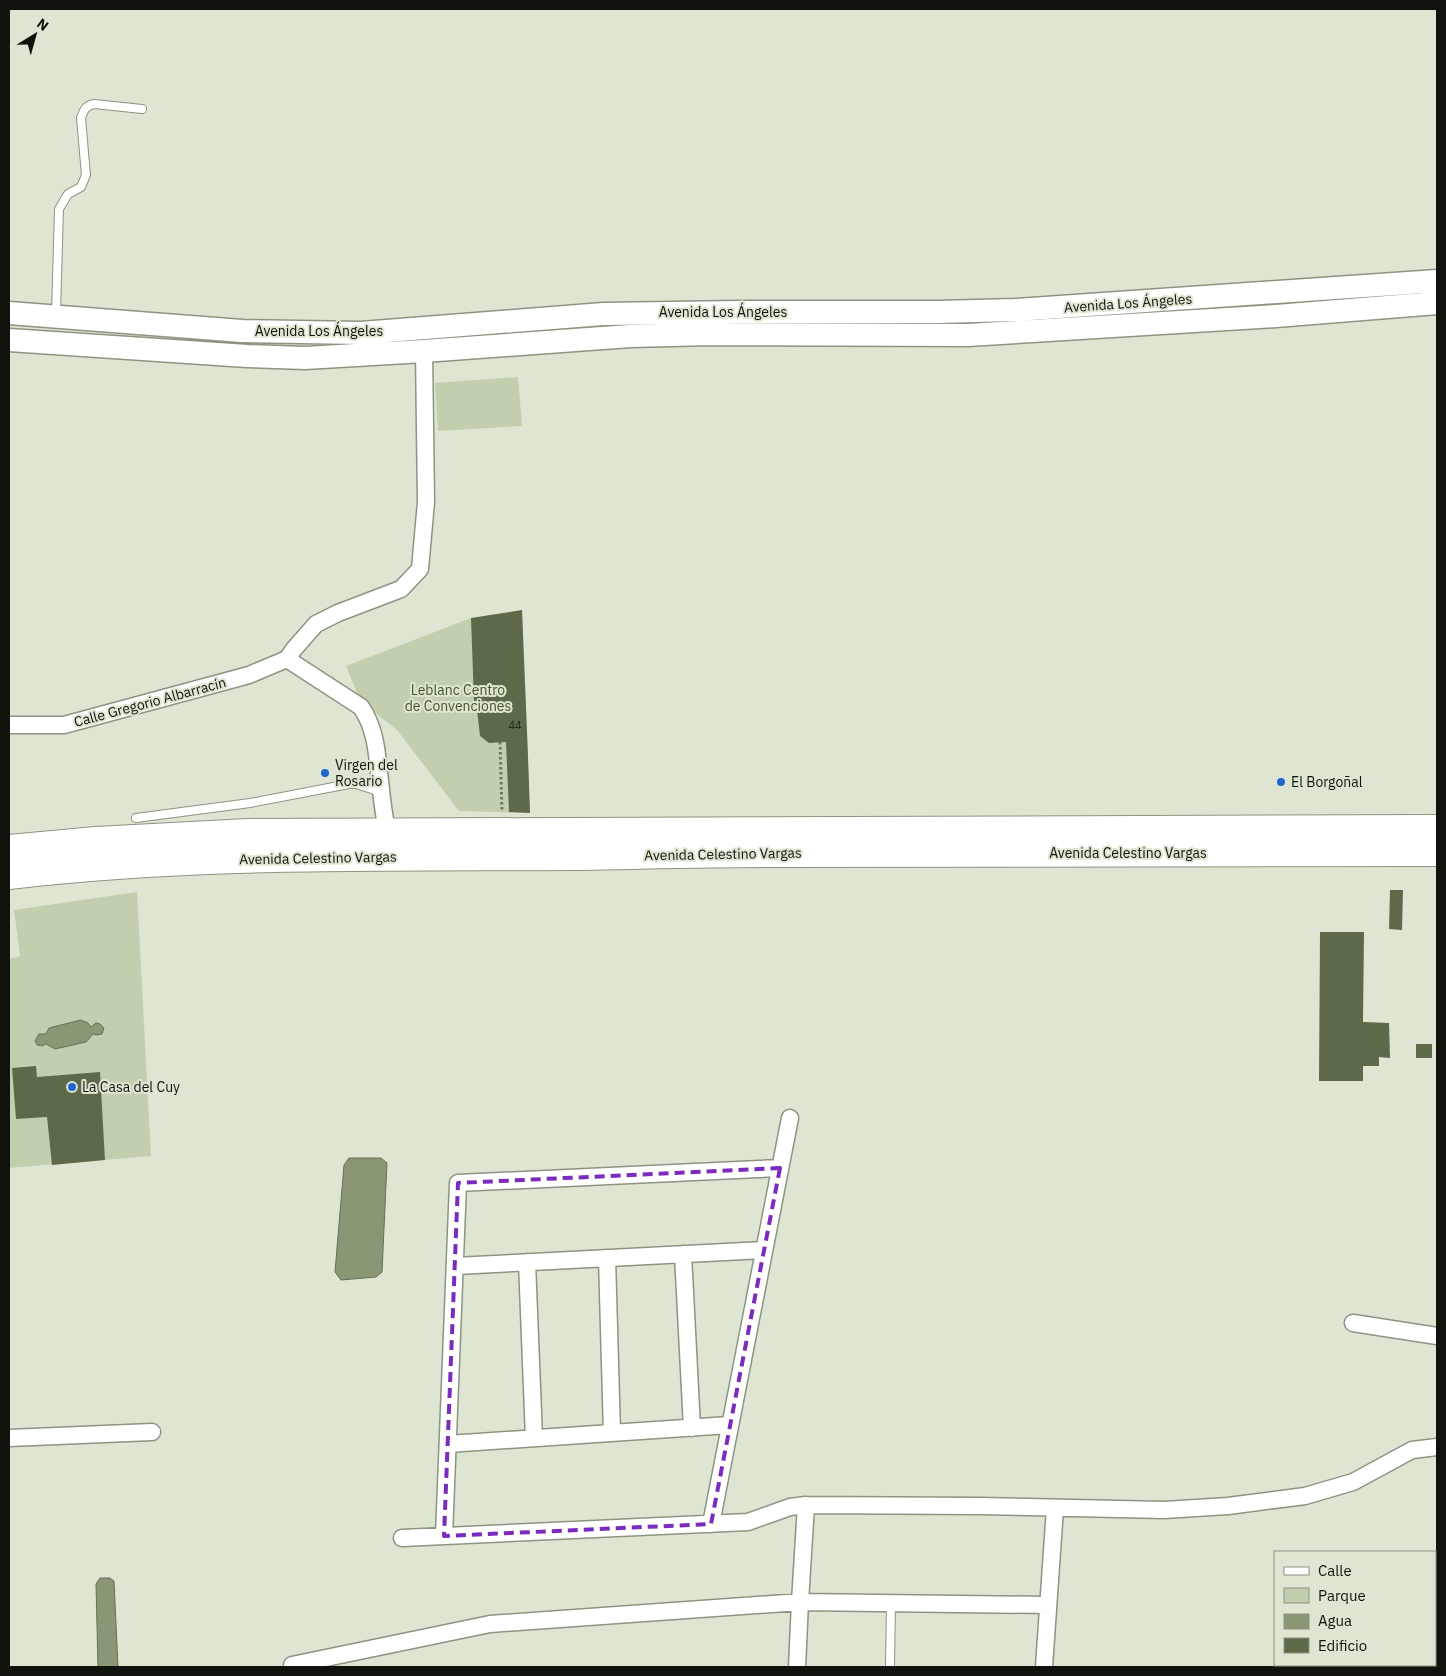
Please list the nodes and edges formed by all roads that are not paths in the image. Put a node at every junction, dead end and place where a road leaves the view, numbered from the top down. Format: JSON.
{"nodes":[{"id":1,"x":142,"y":109,"type":"dead end"},
{"id":2,"x":1437,"y":281,"type":"edge"},
{"id":3,"x":1437,"y":303,"type":"edge"},
{"id":4,"x":9,"y":314,"type":"edge"},
{"id":5,"x":56,"y":316,"type":"junction"},
{"id":6,"x":9,"y":340,"type":"edge"},
{"id":7,"x":424,"y":351,"type":"junction"},
{"id":8,"x":287,"y":660,"type":"junction"},
{"id":9,"x":9,"y":725,"type":"edge"},
{"id":10,"x":381,"y":792,"type":"junction"},
{"id":11,"x":136,"y":818,"type":"dead end"},
{"id":12,"x":387,"y":832,"type":"junction"},
{"id":13,"x":1425,"y":841,"type":"edge"},
{"id":14,"x":600,"y":843,"type":"junction"},
{"id":15,"x":441,"y":844,"type":"junction"},
{"id":16,"x":9,"y":849,"type":"edge"},
{"id":17,"x":9,"y":875,"type":"edge"},
{"id":18,"x":790,"y":1118,"type":"dead end"},
{"id":19,"x":780,"y":1168,"type":"junction"},
{"id":20,"x":764,"y":1250,"type":"junction"},
{"id":21,"x":683,"y":1254,"type":"junction"},
{"id":22,"x":607,"y":1258,"type":"junction"},
{"id":23,"x":527,"y":1262,"type":"junction"},
{"id":24,"x":455,"y":1266,"type":"junction"},
{"id":25,"x":1353,"y":1323,"type":"dead end"},
{"id":26,"x":1437,"y":1336,"type":"edge"},
{"id":27,"x":730,"y":1425,"type":"junction"},
{"id":28,"x":692,"y":1428,"type":"junction"},
{"id":29,"x":152,"y":1432,"type":"dead end"},
{"id":30,"x":612,"y":1433,"type":"junction"},
{"id":31,"x":9,"y":1438,"type":"edge"},
{"id":32,"x":534,"y":1438,"type":"junction"},
{"id":33,"x":448,"y":1444,"type":"junction"},
{"id":34,"x":1437,"y":1447,"type":"edge"},
{"id":35,"x":806,"y":1506,"type":"junction"},
{"id":36,"x":1055,"y":1508,"type":"junction"},
{"id":37,"x":711,"y":1524,"type":"junction"},
{"id":38,"x":444,"y":1536,"type":"junction"},
{"id":39,"x":402,"y":1538,"type":"dead end"},
{"id":40,"x":800,"y":1602,"type":"junction"},
{"id":41,"x":891,"y":1603,"type":"junction"},
{"id":42,"x":1048,"y":1604,"type":"junction"},
{"id":43,"x":292,"y":1667,"type":"edge"},
{"id":44,"x":797,"y":1667,"type":"edge"},
{"id":45,"x":890,"y":1667,"type":"edge"},
{"id":46,"x":1044,"y":1667,"type":"edge"}],
"edges":[{"from":1,"to":5,"type":"lane"},
{"from":2,"to":5,"type":"main road","name":"Avenida Los Ángeles"},
{"from":3,"to":7,"type":"main road","name":"Avenida Los Ángeles"},
{"from":4,"to":5,"type":"main road","name":"Avenida Los Ángeles"},
{"from":6,"to":7,"type":"main road","name":"Avenida Los Ángeles"},
{"from":7,"to":8,"type":"street"},
{"from":8,"to":9,"type":"street","name":"Calle Gregorio Albarracín"},
{"from":8,"to":10,"type":"street"},
{"from":10,"to":11,"type":"lane"},
{"from":10,"to":12,"type":"street"},
{"from":12,"to":15,"type":"highway","name":"Avenida Celestino Vargas"},
{"from":12,"to":16,"type":"highway","name":"Avenida Celestino Vargas"},
{"from":13,"to":14,"type":"highway","name":"Avenida Celestino Vargas"},
{"from":14,"to":15,"type":"highway","name":"Avenida Celestino Vargas"},
{"from":14,"to":15,"type":"highway","name":"Avenida Celestino Vargas"},
{"from":15,"to":17,"type":"highway","name":"Avenida Celestino Vargas"},
{"from":18,"to":19,"type":"street"},
{"from":19,"to":20,"type":"street"},
{"from":19,"to":24,"type":"street"},
{"from":20,"to":21,"type":"street"},
{"from":20,"to":27,"type":"street"},
{"from":21,"to":22,"type":"street"},
{"from":21,"to":28,"type":"street"},
{"from":22,"to":23,"type":"street"},
{"from":22,"to":30,"type":"street"},
{"from":23,"to":24,"type":"street"},
{"from":23,"to":32,"type":"street"},
{"from":24,"to":33,"type":"street"},
{"from":25,"to":26,"type":"street"},
{"from":27,"to":28,"type":"street"},
{"from":27,"to":37,"type":"street"},
{"from":28,"to":30,"type":"street"},
{"from":29,"to":31,"type":"street"},
{"from":30,"to":32,"type":"street"},
{"from":32,"to":33,"type":"street"},
{"from":33,"to":38,"type":"street"},
{"from":34,"to":36,"type":"street"},
{"from":35,"to":36,"type":"street"},
{"from":35,"to":37,"type":"street"},
{"from":35,"to":40,"type":"street"},
{"from":36,"to":42,"type":"street"},
{"from":37,"to":38,"type":"street"},
{"from":38,"to":39,"type":"street"},
{"from":40,"to":41,"type":"street"},
{"from":40,"to":43,"type":"street"},
{"from":40,"to":44,"type":"street"},
{"from":41,"to":42,"type":"street"},
{"from":41,"to":45,"type":"lane"},
{"from":42,"to":46,"type":"street"}]}
